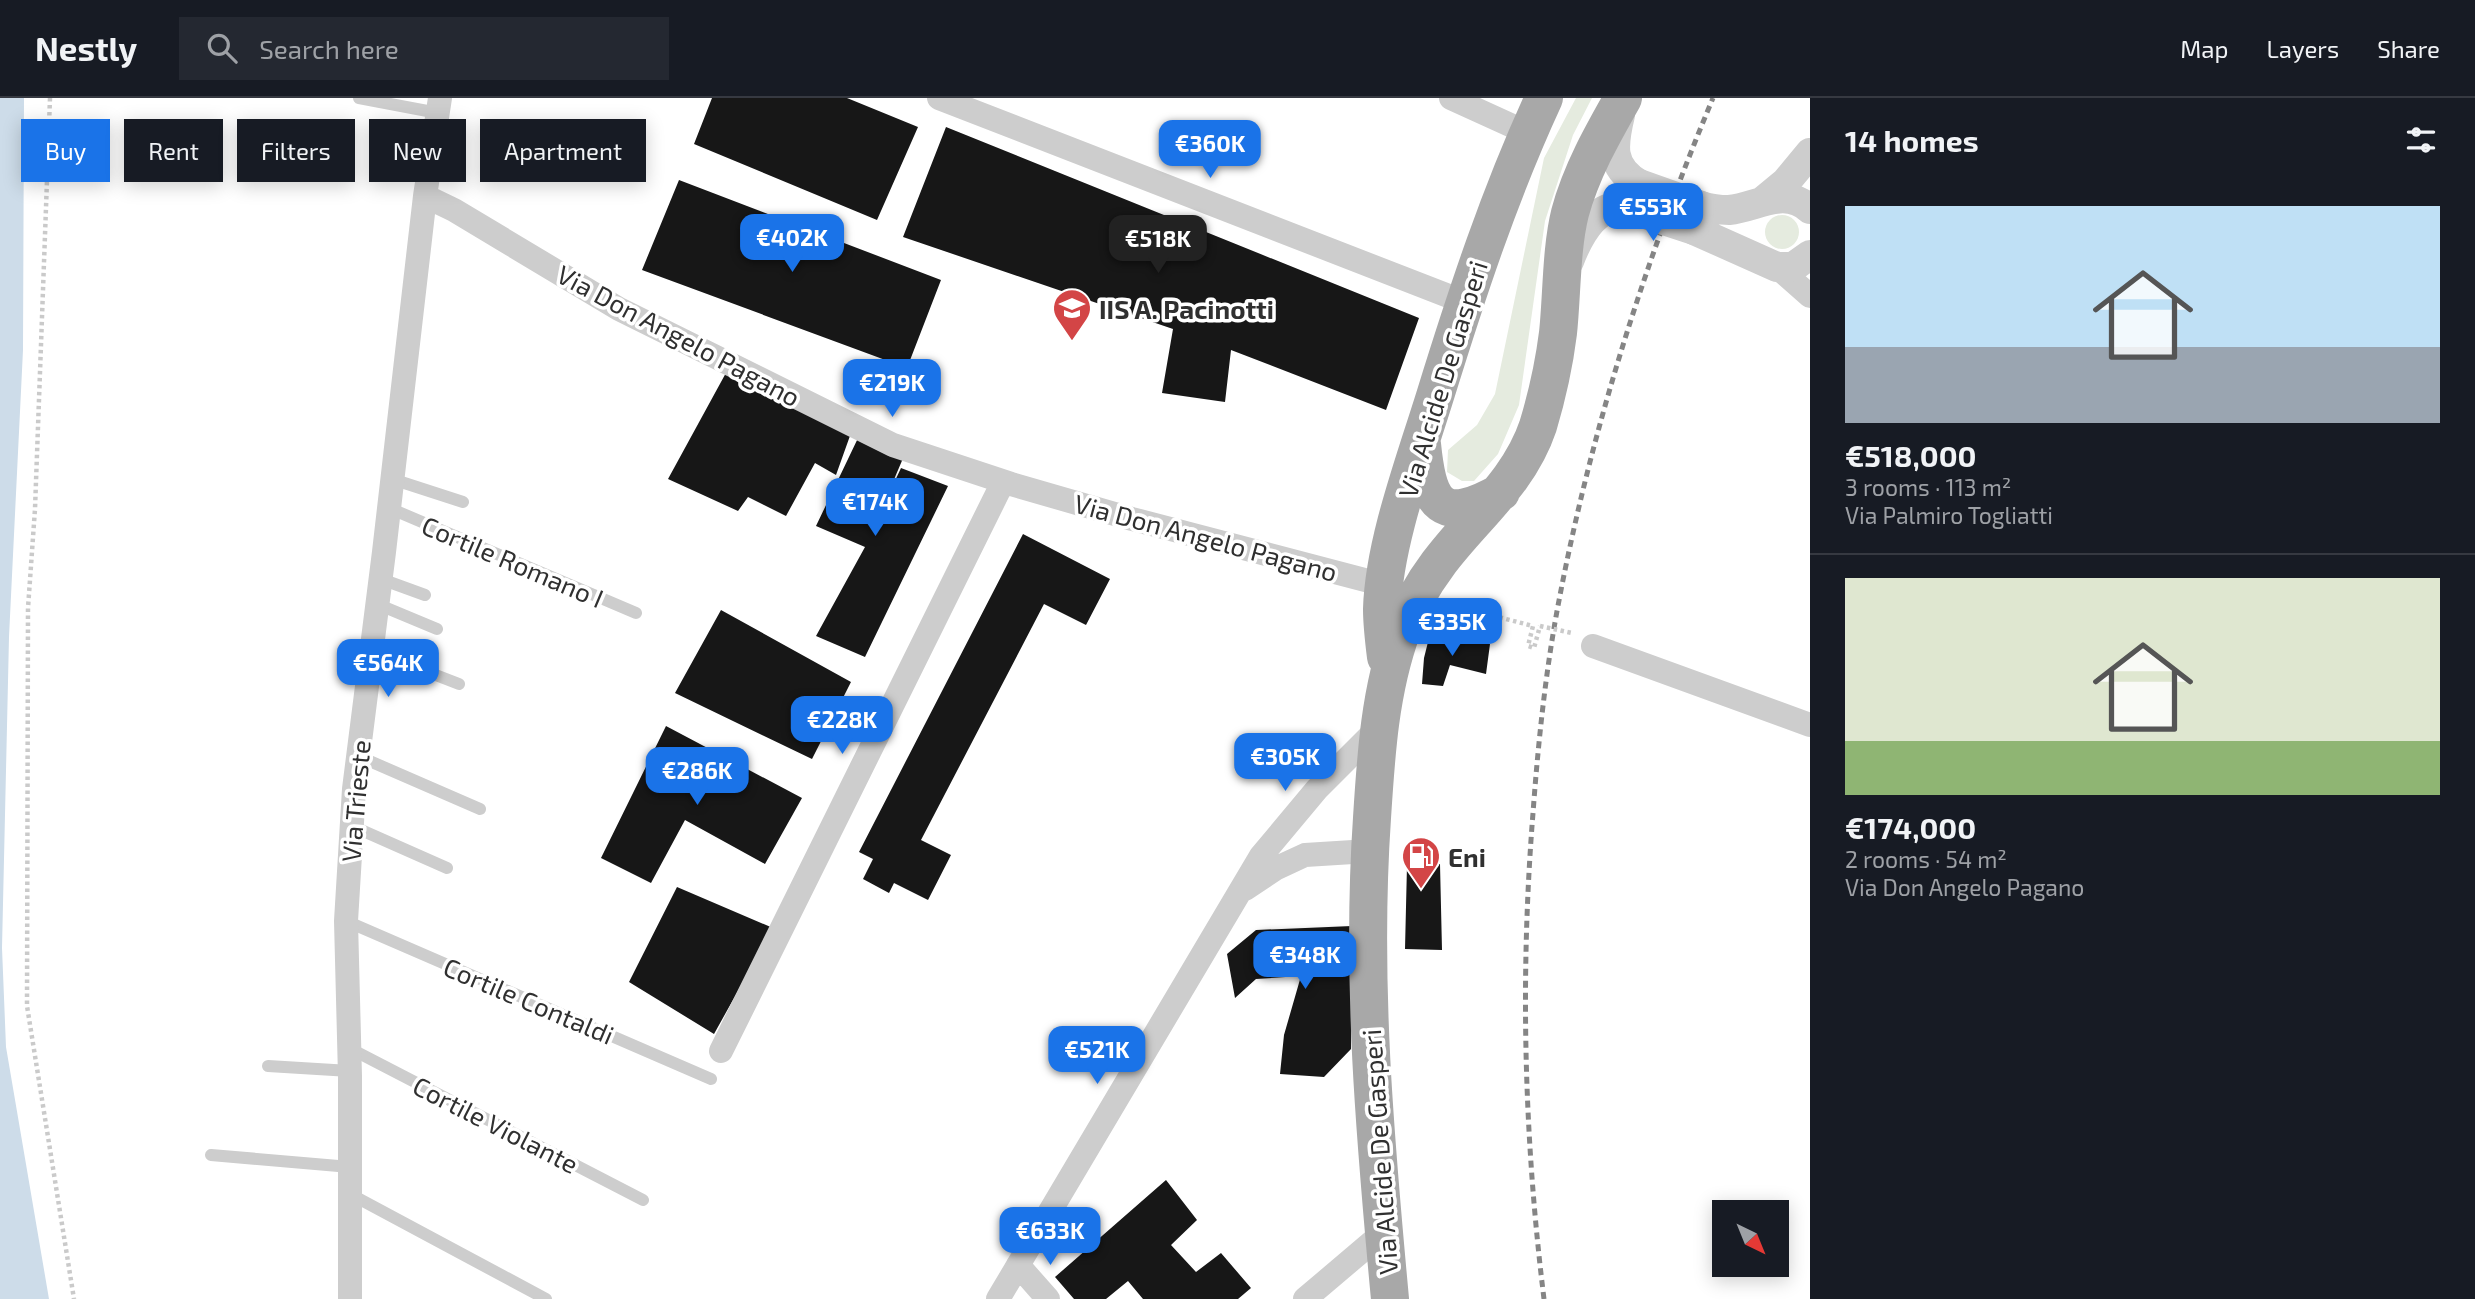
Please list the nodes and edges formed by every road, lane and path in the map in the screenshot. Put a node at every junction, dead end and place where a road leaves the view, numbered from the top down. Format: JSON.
{"nodes":[{"id":1,"x":50,"y":98,"type":"edge"},
{"id":2,"x":359,"y":98,"type":"edge"},
{"id":3,"x":939,"y":98,"type":"edge"},
{"id":4,"x":1451,"y":98,"type":"edge"},
{"id":5,"x":1544,"y":98,"type":"edge"},
{"id":6,"x":1623,"y":98,"type":"edge"},
{"id":7,"x":439,"y":106,"type":"edge"},
{"id":8,"x":1528,"y":133,"type":"junction"},
{"id":9,"x":1810,"y":153,"type":"edge"},
{"id":10,"x":425,"y":196,"type":"junction"},
{"id":11,"x":1633,"y":196,"type":"junction"},
{"id":12,"x":1763,"y":201,"type":"junction"},
{"id":13,"x":1810,"y":209,"type":"edge"},
{"id":14,"x":1698,"y":218,"type":"junction"},
{"id":15,"x":1810,"y":255,"type":"edge"},
{"id":16,"x":1777,"y":267,"type":"junction"},
{"id":17,"x":1562,"y":277,"type":"junction"},
{"id":18,"x":1810,"y":296,"type":"edge"},
{"id":19,"x":1464,"y":302,"type":"junction"},
{"id":20,"x":1421,"y":440,"type":"junction"},
{"id":21,"x":392,"y":480,"type":"junction"},
{"id":22,"x":1003,"y":482,"type":"junction"},
{"id":23,"x":1503,"y":491,"type":"junction"},
{"id":24,"x":463,"y":502,"type":"dead end"},
{"id":25,"x":389,"y":508,"type":"junction"},
{"id":26,"x":381,"y":579,"type":"junction"},
{"id":27,"x":1384,"y":584,"type":"junction"},
{"id":28,"x":425,"y":595,"type":"dead end"},
{"id":29,"x":377,"y":604,"type":"junction"},
{"id":30,"x":636,"y":613,"type":"dead end"},
{"id":31,"x":1522,"y":622,"type":"dead end"},
{"id":32,"x":437,"y":629,"type":"dead end"},
{"id":33,"x":1582,"y":640,"type":"joint"},
{"id":34,"x":371,"y":650,"type":"junction"},
{"id":35,"x":1388,"y":670,"type":"junction"},
{"id":36,"x":459,"y":684,"type":"dead end"},
{"id":37,"x":1810,"y":725,"type":"edge"},
{"id":38,"x":1380,"y":727,"type":"junction"},
{"id":39,"x":358,"y":756,"type":"junction"},
{"id":40,"x":480,"y":809,"type":"dead end"},
{"id":41,"x":352,"y":827,"type":"junction"},
{"id":42,"x":1369,"y":851,"type":"junction"},
{"id":43,"x":447,"y":868,"type":"dead end"},
{"id":44,"x":1236,"y":896,"type":"junction"},
{"id":45,"x":346,"y":921,"type":"junction"},
{"id":46,"x":721,"y":1051,"type":"dead end"},
{"id":47,"x":350,"y":1060,"type":"junction"},
{"id":48,"x":268,"y":1066,"type":"dead end"},
{"id":49,"x":712,"y":1079,"type":"dead end"},
{"id":50,"x":211,"y":1155,"type":"dead end"},
{"id":51,"x":351,"y":1167,"type":"junction"},
{"id":52,"x":350,"y":1194,"type":"junction"},
{"id":53,"x":643,"y":1200,"type":"dead end"},
{"id":54,"x":1384,"y":1232,"type":"junction"},
{"id":55,"x":1018,"y":1265,"type":"junction"},
{"id":56,"x":74,"y":1299,"type":"edge"},
{"id":57,"x":350,"y":1299,"type":"edge"},
{"id":58,"x":546,"y":1299,"type":"edge"},
{"id":59,"x":998,"y":1299,"type":"edge"},
{"id":60,"x":1048,"y":1299,"type":"edge"},
{"id":61,"x":1305,"y":1299,"type":"edge"},
{"id":62,"x":1390,"y":1299,"type":"edge"}],
"edges":[{"from":1,"to":56,"type":"path"},
{"from":2,"to":7,"type":"lane"},
{"from":3,"to":19,"type":"street"},
{"from":4,"to":8,"type":"street"},
{"from":5,"to":8,"type":"main road","name":"Via Alcide De Gasperi"},
{"from":6,"to":11,"type":"street"},
{"from":6,"to":17,"type":"main road","name":"Via Alcide De Gasperi"},
{"from":7,"to":10,"type":"street","name":"Via Trieste"},
{"from":8,"to":19,"type":"main road","name":"Via Alcide De Gasperi"},
{"from":9,"to":12,"type":"street"},
{"from":10,"to":21,"type":"street","name":"Via Trieste"},
{"from":10,"to":22,"type":"street","name":"Via Don Angelo Pagano"},
{"from":11,"to":14,"type":"street","bridge":true},
{"from":11,"to":17,"type":"street"},
{"from":12,"to":13,"type":"street"},
{"from":12,"to":14,"type":"street"},
{"from":14,"to":16,"type":"street"},
{"from":15,"to":16,"type":"street"},
{"from":16,"to":18,"type":"street"},
{"from":17,"to":23,"type":"main road","name":"Via Alcide De Gasperi"},
{"from":19,"to":20,"type":"main road","name":"Via Alcide De Gasperi"},
{"from":20,"to":23,"type":"main road"},
{"from":20,"to":27,"type":"main road","name":"Via Alcide De Gasperi"},
{"from":21,"to":24,"type":"lane"},
{"from":21,"to":25,"type":"street","name":"Via Trieste"},
{"from":22,"to":27,"type":"street","name":"Via Don Angelo Pagano"},
{"from":22,"to":46,"type":"street"},
{"from":23,"to":35,"type":"main road","name":"Via Alcide De Gasperi"},
{"from":25,"to":26,"type":"street","name":"Via Trieste"},
{"from":25,"to":30,"type":"lane","name":"Cortile Romano I"},
{"from":26,"to":28,"type":"lane"},
{"from":26,"to":29,"type":"street","name":"Via Trieste"},
{"from":27,"to":35,"type":"main road","name":"Via Alcide De Gasperi"},
{"from":29,"to":32,"type":"lane"},
{"from":29,"to":34,"type":"street","name":"Via Trieste"},
{"from":31,"to":33,"type":"path","bridge":true},
{"from":33,"to":37,"type":"street"},
{"from":34,"to":36,"type":"lane"},
{"from":34,"to":39,"type":"street","name":"Via Trieste"},
{"from":35,"to":38,"type":"main road","name":"Via Alcide De Gasperi"},
{"from":38,"to":42,"type":"main road","name":"Via Alcide De Gasperi"},
{"from":38,"to":44,"type":"street"},
{"from":39,"to":40,"type":"lane"},
{"from":39,"to":41,"type":"street","name":"Via Trieste"},
{"from":41,"to":43,"type":"lane"},
{"from":41,"to":45,"type":"street","name":"Via Trieste"},
{"from":42,"to":44,"type":"street"},
{"from":42,"to":54,"type":"main road","name":"Via Alcide De Gasperi"},
{"from":44,"to":55,"type":"street"},
{"from":45,"to":47,"type":"street","name":"Via Trieste"},
{"from":45,"to":49,"type":"lane","name":"Cortile Contaldi"},
{"from":47,"to":48,"type":"lane"},
{"from":47,"to":51,"type":"street","name":"Via Trieste"},
{"from":47,"to":53,"type":"lane","name":"Cortile Violante"},
{"from":50,"to":51,"type":"lane"},
{"from":51,"to":52,"type":"street","name":"Via Trieste"},
{"from":52,"to":57,"type":"street","name":"Via Trieste"},
{"from":52,"to":58,"type":"lane"},
{"from":54,"to":61,"type":"street"},
{"from":54,"to":62,"type":"main road","name":"Via Alcide De Gasperi"},
{"from":55,"to":59,"type":"street"},
{"from":55,"to":60,"type":"street"}]}
